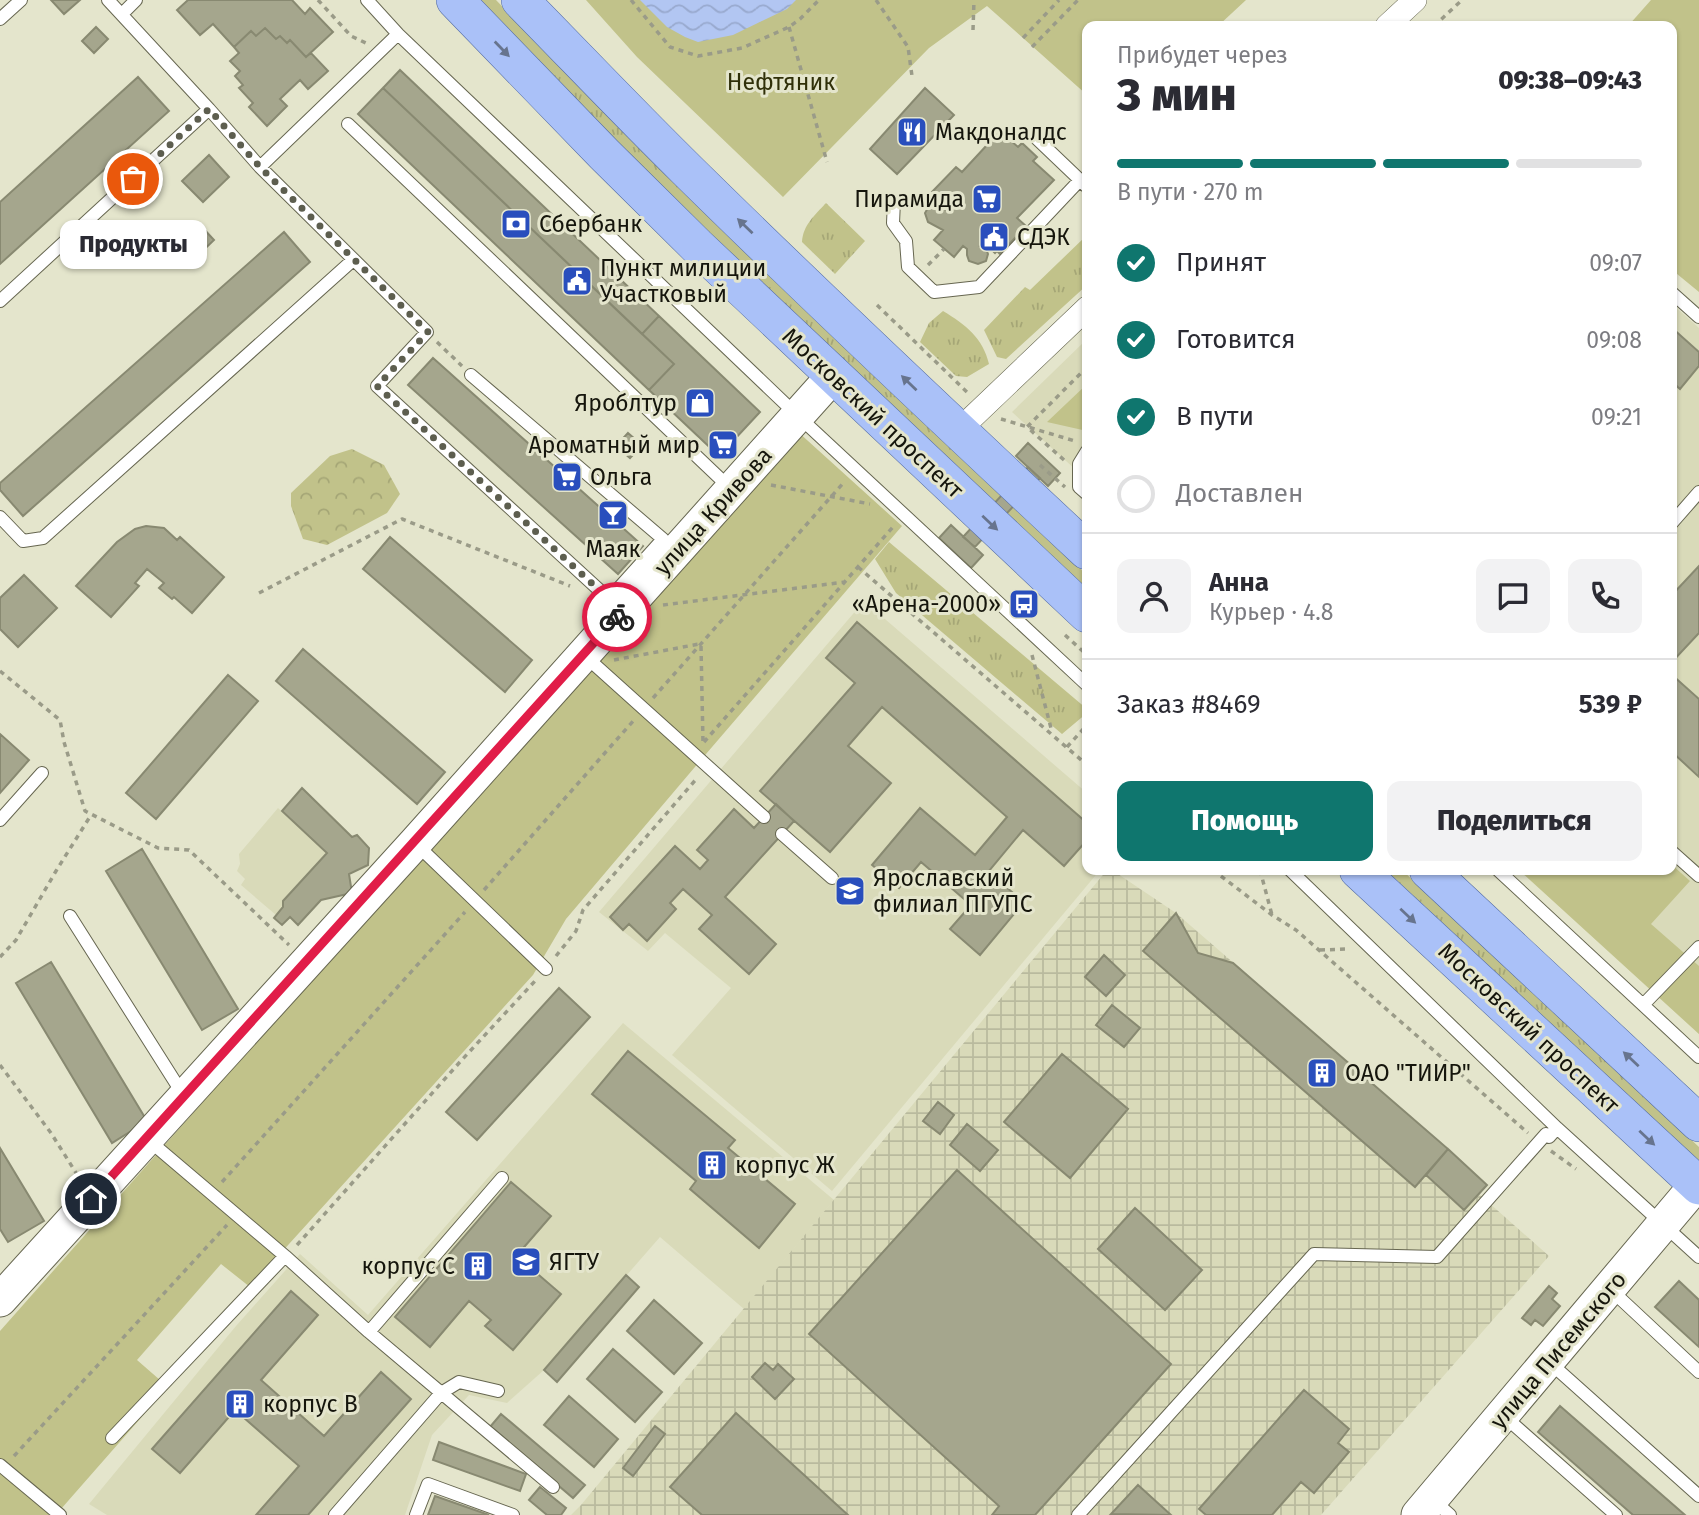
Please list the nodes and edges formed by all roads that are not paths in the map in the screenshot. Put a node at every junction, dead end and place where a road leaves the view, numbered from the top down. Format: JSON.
{"nodes":[{"id":1,"x":21,"y":0,"type":"edge"},
{"id":2,"x":108,"y":0,"type":"edge"},
{"id":3,"x":136,"y":0,"type":"edge"},
{"id":4,"x":367,"y":0,"type":"edge"},
{"id":5,"x":455,"y":0,"type":"edge"},
{"id":6,"x":520,"y":0,"type":"edge"},
{"id":7,"x":1415,"y":0,"type":"edge"},
{"id":8,"x":122,"y":15,"type":"junction"},
{"id":9,"x":0,"y":19,"type":"edge"},
{"id":10,"x":1392,"y":21,"type":"edge"},
{"id":11,"x":398,"y":34,"type":"junction"},
{"id":12,"x":209,"y":109,"type":"junction"},
{"id":13,"x":348,"y":124,"type":"dead end"},
{"id":14,"x":1037,"y":138,"type":"dead end"},
{"id":15,"x":260,"y":167,"type":"junction"},
{"id":16,"x":1082,"y":183,"type":"edge"},
{"id":17,"x":1082,"y":185,"type":"edge"},
{"id":18,"x":894,"y":201,"type":"dead end"},
{"id":19,"x":353,"y":260,"type":"junction"},
{"id":20,"x":1677,"y":297,"type":"edge"},
{"id":21,"x":0,"y":301,"type":"edge"},
{"id":22,"x":1082,"y":313,"type":"edge"},
{"id":23,"x":1699,"y":317,"type":"edge"},
{"id":24,"x":471,"y":375,"type":"road end"},
{"id":25,"x":833,"y":376,"type":"junction"},
{"id":26,"x":798,"y":416,"type":"junction"},
{"id":27,"x":958,"y":430,"type":"junction"},
{"id":28,"x":1082,"y":459,"type":"edge"},
{"id":29,"x":737,"y":484,"type":"junction"},
{"id":30,"x":1082,"y":490,"type":"edge"},
{"id":31,"x":1699,"y":492,"type":"edge"},
{"id":32,"x":0,"y":517,"type":"edge"},
{"id":33,"x":1677,"y":517,"type":"edge"},
{"id":34,"x":1082,"y":546,"type":"edge"},
{"id":35,"x":616,"y":605,"type":"junction"},
{"id":36,"x":1082,"y":609,"type":"edge"},
{"id":37,"x":589,"y":659,"type":"junction"},
{"id":38,"x":1082,"y":680,"type":"edge"},
{"id":39,"x":42,"y":773,"type":"dead end"},
{"id":40,"x":764,"y":817,"type":"dead end"},
{"id":41,"x":0,"y":820,"type":"edge"},
{"id":42,"x":782,"y":834,"type":"dead end"},
{"id":43,"x":415,"y":843,"type":"junction"},
{"id":44,"x":1677,"y":856,"type":"edge"},
{"id":45,"x":1295,"y":875,"type":"edge"},
{"id":46,"x":1363,"y":875,"type":"edge"},
{"id":47,"x":1433,"y":875,"type":"edge"},
{"id":48,"x":1503,"y":875,"type":"edge"},
{"id":49,"x":1699,"y":876,"type":"edge"},
{"id":50,"x":832,"y":878,"type":"dead end"},
{"id":51,"x":70,"y":916,"type":"dead end"},
{"id":52,"x":1699,"y":947,"type":"edge"},
{"id":53,"x":546,"y":969,"type":"road end"},
{"id":54,"x":1643,"y":1005,"type":"junction"},
{"id":55,"x":1699,"y":1057,"type":"edge"},
{"id":56,"x":184,"y":1096,"type":"junction"},
{"id":57,"x":1699,"y":1123,"type":"edge"},
{"id":58,"x":1558,"y":1128,"type":"junction"},
{"id":59,"x":146,"y":1138,"type":"junction"},
{"id":60,"x":502,"y":1178,"type":"dead end"},
{"id":61,"x":1698,"y":1185,"type":"edge"},
{"id":62,"x":1663,"y":1224,"type":"junction"},
{"id":63,"x":285,"y":1256,"type":"junction"},
{"id":64,"x":1699,"y":1257,"type":"edge"},
{"id":65,"x":1609,"y":1288,"type":"junction"},
{"id":66,"x":0,"y":1300,"type":"edge"},
{"id":67,"x":369,"y":1332,"type":"junction"},
{"id":68,"x":1548,"y":1361,"type":"junction"},
{"id":69,"x":1699,"y":1372,"type":"edge"},
{"id":70,"x":498,"y":1391,"type":"dead end"},
{"id":71,"x":442,"y":1393,"type":"junction"},
{"id":72,"x":1503,"y":1415,"type":"junction"},
{"id":73,"x":112,"y":1438,"type":"dead end"},
{"id":74,"x":2,"y":1467,"type":"edge"},
{"id":75,"x":553,"y":1487,"type":"dead end"},
{"id":76,"x":1699,"y":1496,"type":"edge"},
{"id":77,"x":1433,"y":1510,"type":"edge"},
{"id":78,"x":60,"y":1515,"type":"edge"},
{"id":79,"x":335,"y":1515,"type":"edge"},
{"id":80,"x":416,"y":1515,"type":"edge"},
{"id":81,"x":513,"y":1515,"type":"edge"},
{"id":82,"x":1078,"y":1515,"type":"edge"},
{"id":83,"x":1616,"y":1515,"type":"edge"}],
"edges":[{"from":1,"to":9,"type":"lane"},
{"from":2,"to":8,"type":"lane"},
{"from":3,"to":8,"type":"lane"},
{"from":4,"to":11,"type":"lane"},
{"from":5,"to":25,"type":"main road","name":"Московский проспект","one_way":true},
{"from":27,"to":6,"type":"main road","name":"Московский проспект","one_way":true},
{"from":7,"to":10,"type":"street"},
{"from":8,"to":12,"type":"lane"},
{"from":11,"to":15,"type":"lane"},
{"from":11,"to":26,"type":"lane"},
{"from":12,"to":15,"type":"lane"},
{"from":12,"to":21,"type":"lane"},
{"from":13,"to":29,"type":"lane"},
{"from":14,"to":16,"type":"lane"},
{"from":15,"to":19,"type":"lane"},
{"from":17,"to":18,"type":"lane"},
{"from":19,"to":32,"type":"lane"},
{"from":19,"to":35,"type":"lane"},
{"from":20,"to":23,"type":"lane"},
{"from":22,"to":27,"type":"street"},
{"from":24,"to":35,"type":"lane"},
{"from":25,"to":26,"type":"street","name":"улица Кривова"},
{"from":25,"to":36,"type":"main road","name":"Московский проспект","one_way":true},
{"from":26,"to":29,"type":"street","name":"улица Кривова"},
{"from":26,"to":38,"type":"lane"},
{"from":27,"to":34,"type":"main road","name":"Московский проспект"},
{"from":28,"to":30,"type":"lane"},
{"from":29,"to":35,"type":"street","name":"улица Кривова"},
{"from":31,"to":33,"type":"lane"},
{"from":35,"to":37,"type":"street","name":"улица Кривова"},
{"from":37,"to":40,"type":"lane"},
{"from":37,"to":43,"type":"street","name":"улица Кривова"},
{"from":39,"to":41,"type":"lane"},
{"from":42,"to":50,"type":"lane"},
{"from":43,"to":53,"type":"lane"},
{"from":43,"to":56,"type":"street","name":"улица Кривова"},
{"from":44,"to":49,"type":"lane"},
{"from":45,"to":58,"type":"lane"},
{"from":46,"to":61,"type":"main road","name":"Московский проспект","one_way":true},
{"from":57,"to":47,"type":"main road","name":"Московский проспект","one_way":true},
{"from":48,"to":54,"type":"lane"},
{"from":51,"to":56,"type":"lane"},
{"from":52,"to":54,"type":"lane"},
{"from":54,"to":55,"type":"lane"},
{"from":56,"to":59,"type":"street","name":"улица Кривова"},
{"from":58,"to":62,"type":"lane"},
{"from":58,"to":82,"type":"lane"},
{"from":59,"to":63,"type":"lane"},
{"from":59,"to":66,"type":"street","name":"улица Кривова"},
{"from":60,"to":67,"type":"lane"},
{"from":61,"to":62,"type":"street","name":"улица Писемского"},
{"from":62,"to":64,"type":"lane"},
{"from":62,"to":65,"type":"street","name":"улица Писемского"},
{"from":63,"to":67,"type":"lane"},
{"from":63,"to":73,"type":"lane"},
{"from":65,"to":68,"type":"street","name":"улица Писемского"},
{"from":65,"to":69,"type":"lane"},
{"from":67,"to":71,"type":"lane"},
{"from":68,"to":72,"type":"street","name":"улица Писемского"},
{"from":68,"to":76,"type":"lane"},
{"from":70,"to":71,"type":"lane"},
{"from":71,"to":75,"type":"lane"},
{"from":71,"to":79,"type":"lane"},
{"from":72,"to":77,"type":"street","name":"улица Писемского"},
{"from":72,"to":83,"type":"lane"},
{"from":74,"to":78,"type":"lane"},
{"from":80,"to":81,"type":"lane"}]}
